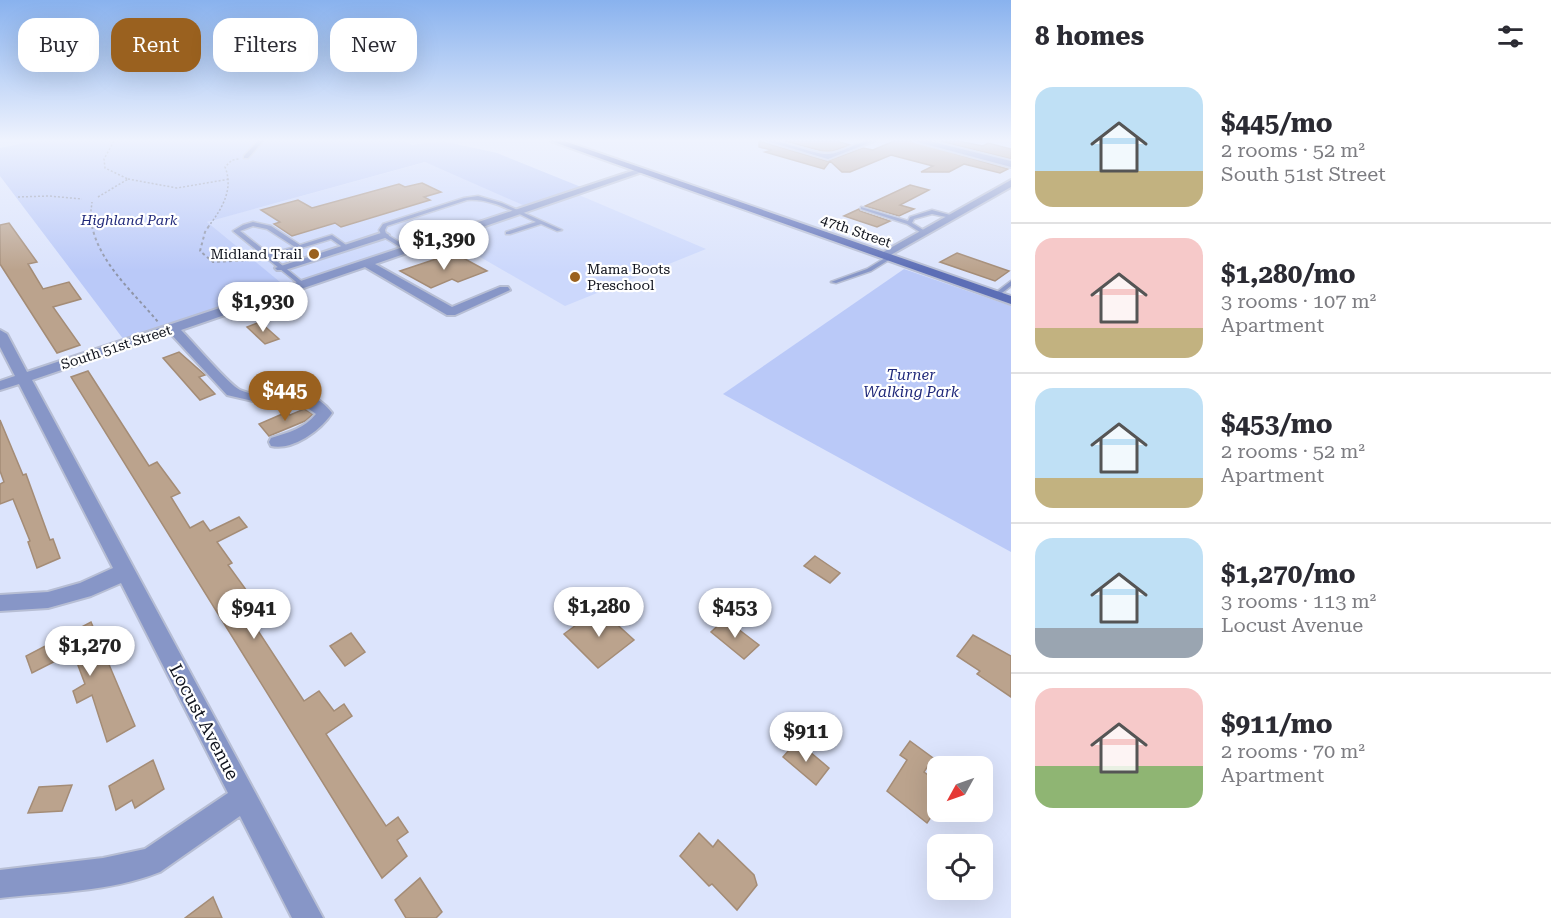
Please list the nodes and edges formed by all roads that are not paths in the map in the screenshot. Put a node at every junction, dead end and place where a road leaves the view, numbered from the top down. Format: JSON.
{"nodes":[{"id":1,"x":602,"y":184,"type":"edge"},
{"id":2,"x":678,"y":184,"type":"edge"},
{"id":3,"x":1009,"y":184,"type":"edge"},
{"id":4,"x":863,"y":208,"type":"dead end"},
{"id":5,"x":518,"y":212,"type":"junction"},
{"id":6,"x":951,"y":216,"type":"junction"},
{"id":7,"x":540,"y":222,"type":"junction"},
{"id":8,"x":909,"y":223,"type":"junction"},
{"id":9,"x":559,"y":230,"type":"dead end"},
{"id":10,"x":923,"y":232,"type":"junction"},
{"id":11,"x":508,"y":233,"type":"dead end"},
{"id":12,"x":384,"y":235,"type":"junction"},
{"id":13,"x":346,"y":247,"type":"junction"},
{"id":14,"x":299,"y":248,"type":"junction"},
{"id":15,"x":407,"y":249,"type":"junction"},
{"id":16,"x":886,"y":256,"type":"junction"},
{"id":17,"x":267,"y":257,"type":"junction"},
{"id":18,"x":366,"y":263,"type":"junction"},
{"id":19,"x":281,"y":268,"type":"junction"},
{"id":20,"x":834,"y":282,"type":"dead end"},
{"id":21,"x":1011,"y":283,"type":"edge"},
{"id":22,"x":302,"y":284,"type":"junction"},
{"id":23,"x":504,"y":290,"type":"dead end"},
{"id":24,"x":996,"y":295,"type":"junction"},
{"id":25,"x":1011,"y":300,"type":"edge"},
{"id":26,"x":169,"y":329,"type":"junction"},
{"id":27,"x":0,"y":334,"type":"edge"},
{"id":28,"x":23,"y":378,"type":"junction"},
{"id":29,"x":0,"y":386,"type":"edge"},
{"id":30,"x":277,"y":442,"type":"dead end"},
{"id":31,"x":124,"y":572,"type":"junction"},
{"id":32,"x":0,"y":603,"type":"edge"},
{"id":33,"x":244,"y":798,"type":"junction"},
{"id":34,"x":0,"y":884,"type":"edge"},
{"id":35,"x":308,"y":918,"type":"edge"}],
"edges":[{"from":1,"to":5,"type":"street","name":"South 51st Street"},
{"from":2,"to":16,"type":"main road","name":"47th Street"},
{"from":3,"to":6,"type":"street"},
{"from":4,"to":8,"type":"lane"},
{"from":5,"to":7,"type":"lane"},
{"from":5,"to":12,"type":"lane"},
{"from":5,"to":15,"type":"street","name":"South 51st Street"},
{"from":6,"to":8,"type":"lane"},
{"from":6,"to":10,"type":"street"},
{"from":7,"to":9,"type":"lane"},
{"from":7,"to":11,"type":"lane"},
{"from":8,"to":10,"type":"lane"},
{"from":10,"to":16,"type":"street"},
{"from":12,"to":13,"type":"street"},
{"from":12,"to":15,"type":"lane"},
{"from":13,"to":14,"type":"lane"},
{"from":13,"to":19,"type":"street"},
{"from":14,"to":17,"type":"lane"},
{"from":14,"to":17,"type":"lane"},
{"from":15,"to":18,"type":"street","name":"South 51st Street"},
{"from":16,"to":20,"type":"lane"},
{"from":16,"to":24,"type":"main road","name":"47th Street"},
{"from":17,"to":19,"type":"lane"},
{"from":18,"to":22,"type":"street","name":"South 51st Street"},
{"from":18,"to":23,"type":"street"},
{"from":19,"to":22,"type":"lane"},
{"from":21,"to":24,"type":"lane"},
{"from":22,"to":26,"type":"street","name":"South 51st Street"},
{"from":24,"to":25,"type":"main road","name":"47th Street"},
{"from":26,"to":28,"type":"street","name":"South 51st Street"},
{"from":26,"to":30,"type":"street"},
{"from":27,"to":28,"type":"street","name":"Locust Avenue"},
{"from":28,"to":29,"type":"street","name":"South 51st Street"},
{"from":28,"to":31,"type":"street","name":"Locust Avenue"},
{"from":31,"to":32,"type":"street"},
{"from":31,"to":33,"type":"street","name":"Locust Avenue"},
{"from":33,"to":34,"type":"street"},
{"from":33,"to":35,"type":"street","name":"Locust Avenue"}]}
